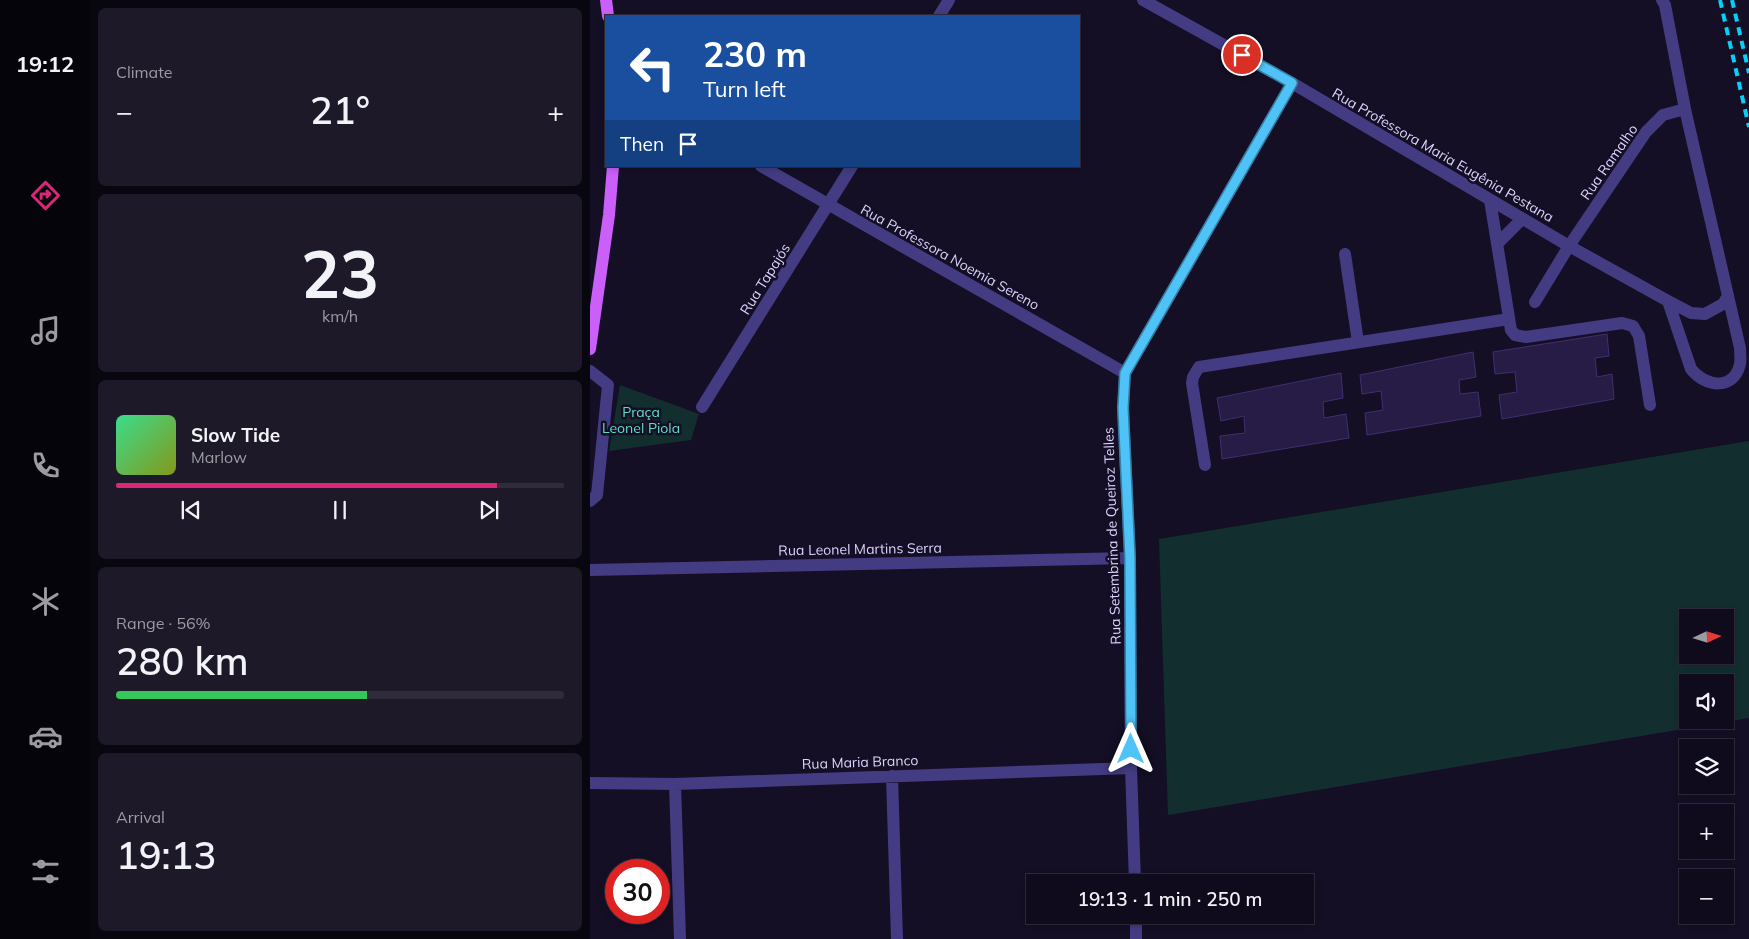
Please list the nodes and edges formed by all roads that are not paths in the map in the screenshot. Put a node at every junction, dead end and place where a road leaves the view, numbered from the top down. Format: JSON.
{"nodes":[{"id":1,"x":606,"y":0,"type":"edge"},
{"id":2,"x":949,"y":0,"type":"edge"},
{"id":3,"x":1143,"y":0,"type":"edge"},
{"id":4,"x":1662,"y":0,"type":"edge"},
{"id":5,"x":608,"y":15,"type":"edge"},
{"id":6,"x":940,"y":15,"type":"edge"},
{"id":7,"x":1292,"y":83,"type":"junction"},
{"id":8,"x":1685,"y":108,"type":"junction"},
{"id":9,"x":613,"y":167,"type":"edge"},
{"id":10,"x":763,"y":167,"type":"edge"},
{"id":11,"x":851,"y":167,"type":"edge"},
{"id":12,"x":1490,"y":200,"type":"junction"},
{"id":13,"x":829,"y":206,"type":"junction"},
{"id":14,"x":1522,"y":219,"type":"junction"},
{"id":15,"x":1497,"y":244,"type":"junction"},
{"id":16,"x":1569,"y":246,"type":"junction"},
{"id":17,"x":1345,"y":254,"type":"dead end"},
{"id":18,"x":1728,"y":296,"type":"junction"},
{"id":19,"x":1668,"y":301,"type":"junction"},
{"id":20,"x":1536,"y":302,"type":"dead end"},
{"id":21,"x":1509,"y":319,"type":"junction"},
{"id":22,"x":1358,"y":342,"type":"junction"},
{"id":23,"x":590,"y":349,"type":"edge"},
{"id":24,"x":590,"y":371,"type":"edge"},
{"id":25,"x":1125,"y":373,"type":"junction"},
{"id":26,"x":1650,"y":405,"type":"dead end"},
{"id":27,"x":702,"y":408,"type":"dead end"},
{"id":28,"x":1205,"y":465,"type":"dead end"},
{"id":29,"x":590,"y":501,"type":"edge"},
{"id":30,"x":1130,"y":558,"type":"junction"},
{"id":31,"x":590,"y":570,"type":"edge"},
{"id":32,"x":1131,"y":768,"type":"junction"},
{"id":33,"x":892,"y":776,"type":"junction"},
{"id":34,"x":590,"y":783,"type":"edge"},
{"id":35,"x":675,"y":784,"type":"junction"},
{"id":36,"x":1135,"y":874,"type":"edge"},
{"id":37,"x":1136,"y":924,"type":"edge"},
{"id":38,"x":680,"y":939,"type":"edge"},
{"id":39,"x":897,"y":939,"type":"edge"},
{"id":40,"x":1136,"y":939,"type":"edge"}],
"edges":[{"from":1,"to":5,"type":"main road"},
{"from":2,"to":6,"type":"street"},
{"from":3,"to":7,"type":"street","name":"Rua Professora Maria Eugênia Pestana"},
{"from":4,"to":8,"type":"street"},
{"from":7,"to":12,"type":"street","name":"Rua Professora Maria Eugênia Pestana"},
{"from":7,"to":25,"type":"street","name":"Rua Setembrina de Queiroz Telles"},
{"from":8,"to":16,"type":"street","name":"Rua Ramalho"},
{"from":8,"to":18,"type":"street"},
{"from":9,"to":23,"type":"main road"},
{"from":10,"to":13,"type":"street","name":"Rua Professora Noemia Sereno"},
{"from":11,"to":13,"type":"street","name":"Rua Tapajós"},
{"from":12,"to":14,"type":"street","name":"Rua Professora Maria Eugênia Pestana"},
{"from":12,"to":15,"type":"street"},
{"from":13,"to":25,"type":"street","name":"Rua Professora Noemia Sereno"},
{"from":13,"to":27,"type":"street","name":"Rua Tapajós"},
{"from":14,"to":15,"type":"street"},
{"from":14,"to":16,"type":"street","name":"Rua Professora Maria Eugênia Pestana"},
{"from":15,"to":21,"type":"street"},
{"from":16,"to":19,"type":"street","name":"Rua Professora Maria Eugênia Pestana"},
{"from":16,"to":20,"type":"street","name":"Rua Ramalho"},
{"from":17,"to":22,"type":"street"},
{"from":18,"to":19,"type":"street","name":"Rua Professora Maria Eugênia Pestana"},
{"from":18,"to":19,"type":"street"},
{"from":21,"to":22,"type":"street"},
{"from":21,"to":26,"type":"street"},
{"from":22,"to":28,"type":"street"},
{"from":24,"to":29,"type":"street"},
{"from":25,"to":30,"type":"street","name":"Rua Setembrina de Queiroz Telles"},
{"from":30,"to":31,"type":"street","name":"Rua Leonel Martins Serra"},
{"from":30,"to":32,"type":"street","name":"Rua Setembrina de Queiroz Telles"},
{"from":32,"to":33,"type":"street","name":"Rua Maria Branco"},
{"from":32,"to":36,"type":"street","name":"Rua Setembrina de Queiroz Telles"},
{"from":33,"to":35,"type":"street","name":"Rua Maria Branco"},
{"from":33,"to":39,"type":"street"},
{"from":34,"to":35,"type":"street","name":"Rua Maria Branco"},
{"from":35,"to":38,"type":"street"},
{"from":37,"to":40,"type":"street"}]}
